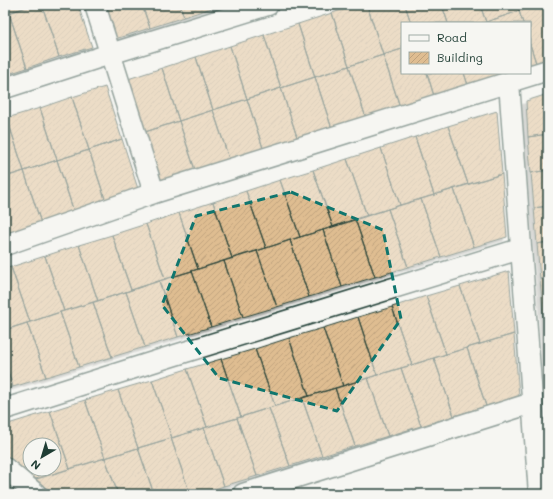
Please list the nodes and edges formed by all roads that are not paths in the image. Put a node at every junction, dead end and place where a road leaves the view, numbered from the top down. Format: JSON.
{"nodes":[{"id":1,"x":95,"y":5,"type":"edge"},
{"id":2,"x":268,"y":5,"type":"edge"},
{"id":3,"x":110,"y":54,"type":"junction"},
{"id":4,"x":548,"y":70,"type":"edge"},
{"id":5,"x":509,"y":82,"type":"junction"},
{"id":6,"x":5,"y":88,"type":"edge"},
{"id":7,"x":154,"y":193,"type":"junction"},
{"id":8,"x":5,"y":245,"type":"edge"},
{"id":9,"x":520,"y":249,"type":"junction"},
{"id":10,"x":532,"y":404,"type":"junction"},
{"id":11,"x":5,"y":409,"type":"edge"},
{"id":12,"x":5,"y":468,"type":"edge"},
{"id":13,"x":36,"y":494,"type":"edge"},
{"id":14,"x":243,"y":494,"type":"edge"},
{"id":15,"x":539,"y":494,"type":"edge"}],
"edges":[{"from":1,"to":3,"type":"street"},
{"from":2,"to":3,"type":"street"},
{"from":3,"to":6,"type":"street"},
{"from":3,"to":7,"type":"street"},
{"from":4,"to":5,"type":"street"},
{"from":5,"to":7,"type":"street"},
{"from":5,"to":9,"type":"street"},
{"from":7,"to":8,"type":"street"},
{"from":9,"to":10,"type":"street"},
{"from":9,"to":11,"type":"street"},
{"from":10,"to":14,"type":"street"},
{"from":10,"to":15,"type":"street"},
{"from":12,"to":13,"type":"street"}]}
